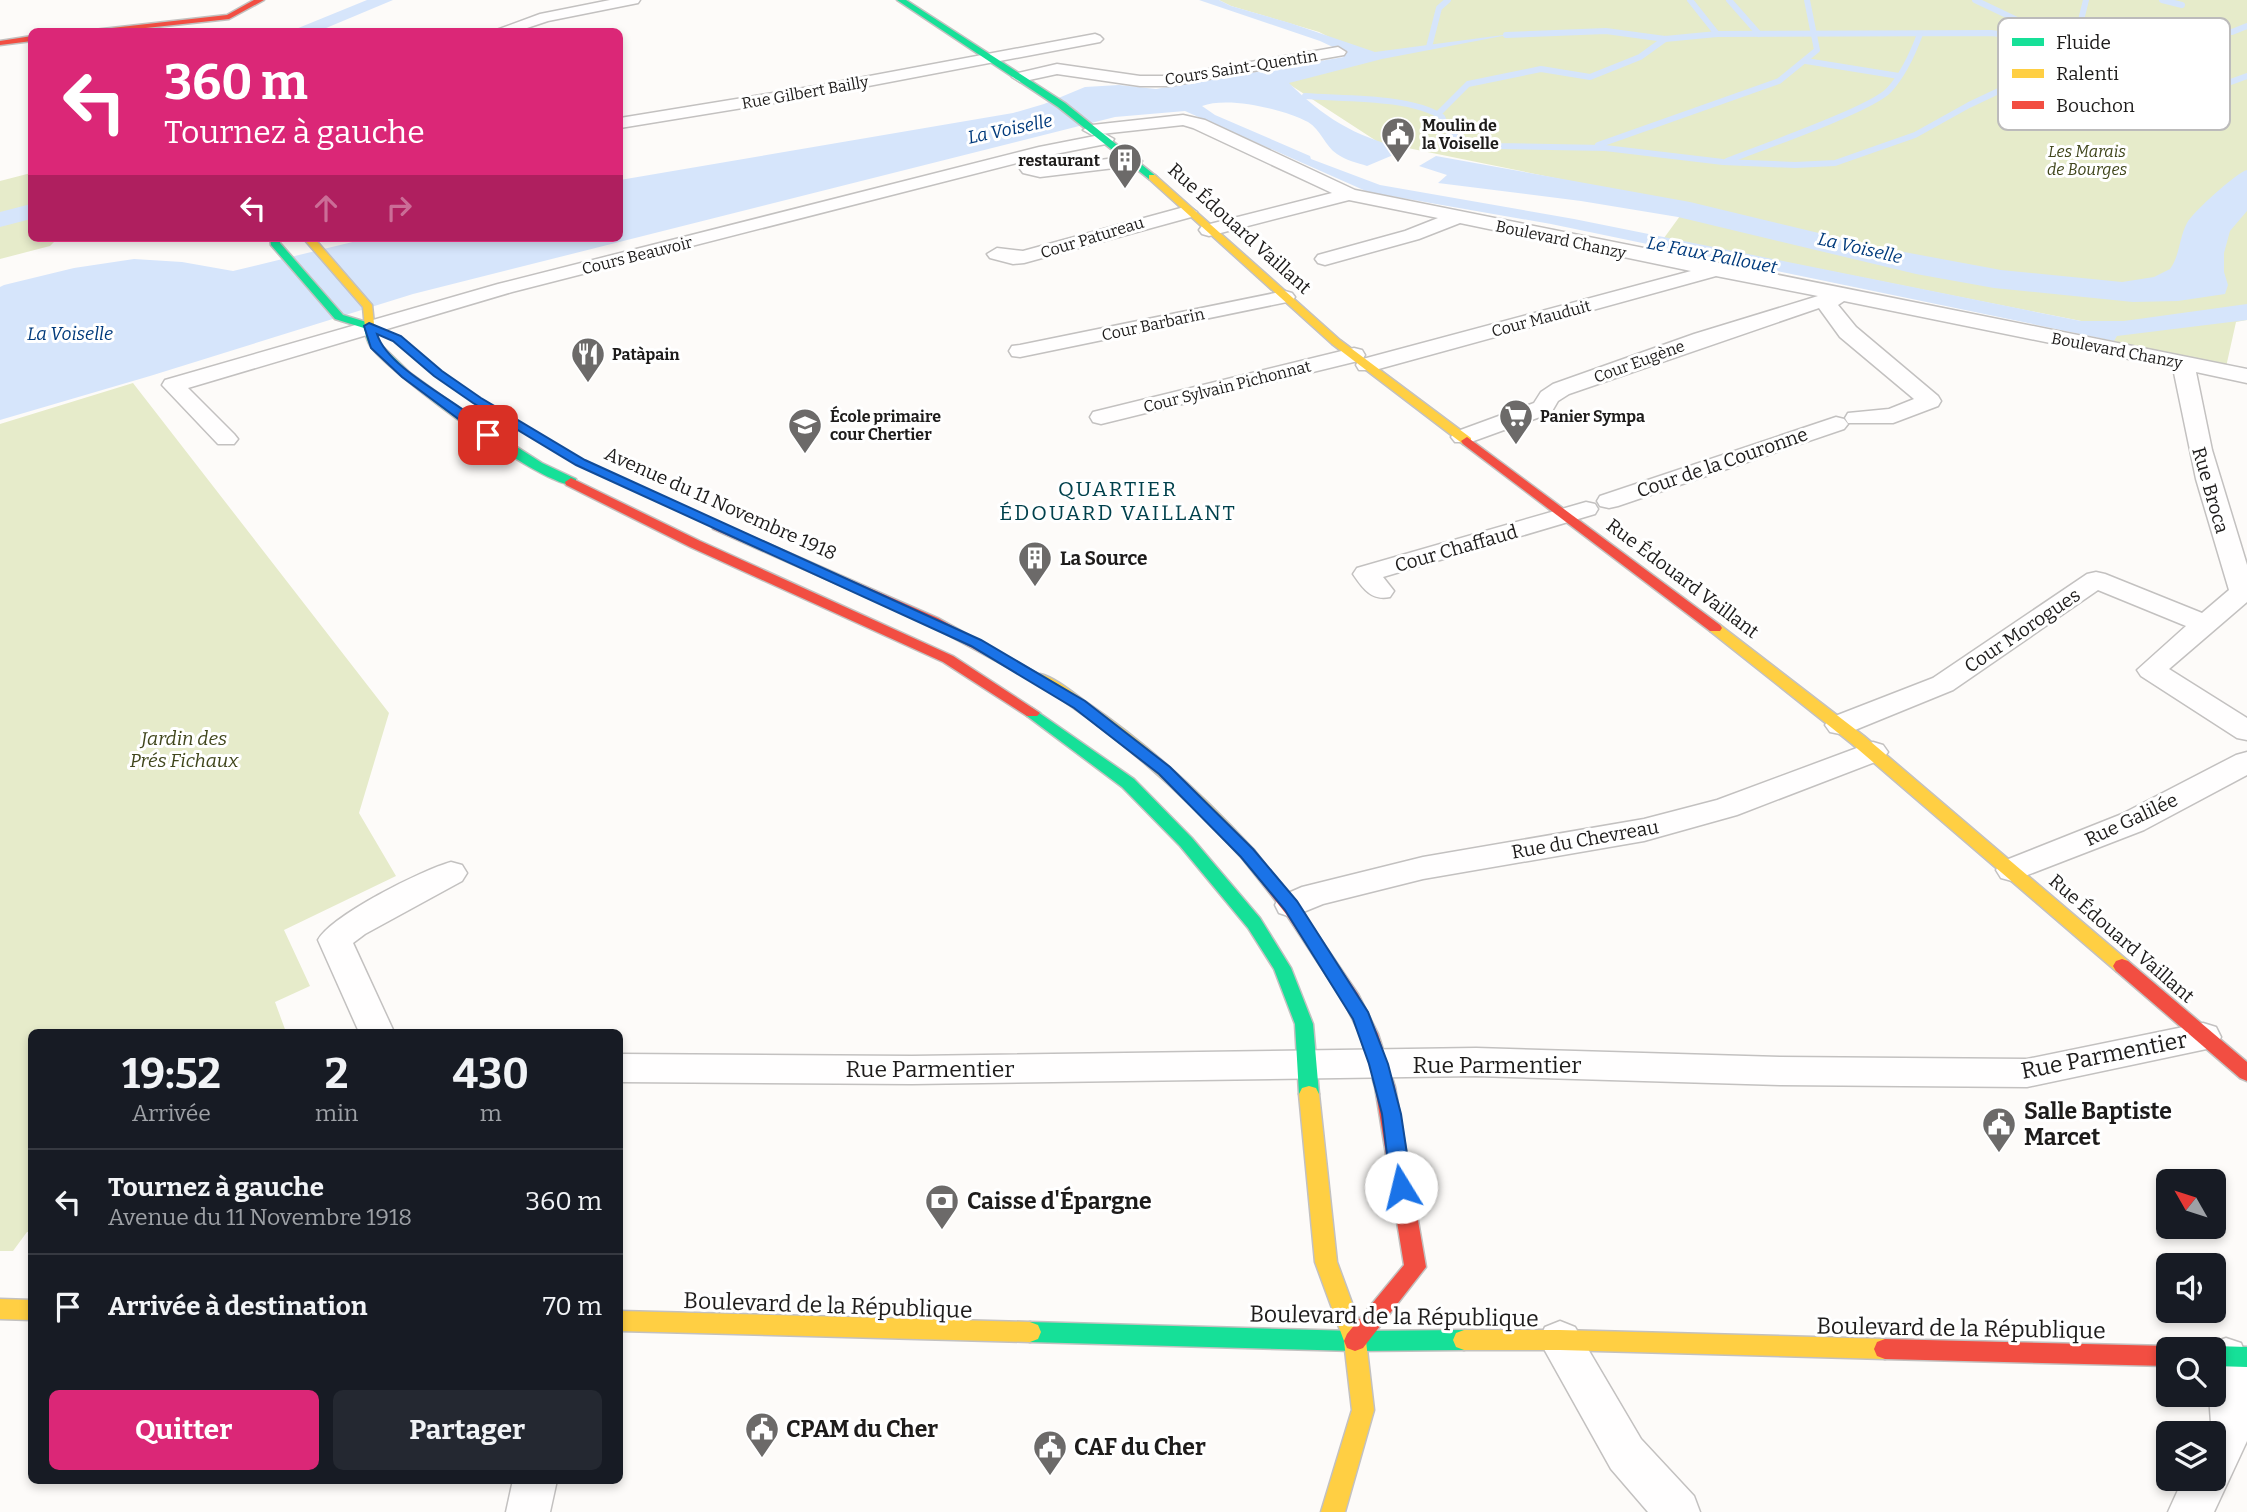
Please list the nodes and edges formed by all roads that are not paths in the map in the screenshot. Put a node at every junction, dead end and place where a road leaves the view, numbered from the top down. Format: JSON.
{"nodes":[{"id":1,"x":243,"y":0,"type":"edge"},
{"id":2,"x":261,"y":0,"type":"edge"},
{"id":3,"x":901,"y":0,"type":"edge"},
{"id":4,"x":629,"y":1,"type":"edge"},
{"id":5,"x":211,"y":3,"type":"dead end"},
{"id":6,"x":195,"y":8,"type":"junction"},
{"id":7,"x":229,"y":16,"type":"junction"},
{"id":8,"x":87,"y":28,"type":"edge"},
{"id":9,"x":117,"y":28,"type":"edge"},
{"id":10,"x":219,"y":28,"type":"edge"},
{"id":11,"x":511,"y":28,"type":"edge"},
{"id":12,"x":28,"y":38,"type":"edge"},
{"id":13,"x":1095,"y":40,"type":"dead end"},
{"id":14,"x":0,"y":43,"type":"edge"},
{"id":15,"x":1338,"y":52,"type":"dead end"},
{"id":16,"x":991,"y":58,"type":"junction"},
{"id":17,"x":1020,"y":77,"type":"junction"},
{"id":18,"x":623,"y":123,"type":"edge"},
{"id":19,"x":1094,"y":131,"type":"junction"},
{"id":20,"x":1133,"y":161,"type":"junction"},
{"id":21,"x":1029,"y":169,"type":"dead end"},
{"id":22,"x":1349,"y":194,"type":"junction"},
{"id":23,"x":1188,"y":212,"type":"junction"},
{"id":24,"x":1458,"y":217,"type":"junction"},
{"id":25,"x":1209,"y":230,"type":"junction"},
{"id":26,"x":275,"y":242,"type":"edge"},
{"id":27,"x":311,"y":242,"type":"edge"},
{"id":28,"x":997,"y":254,"type":"dead end"},
{"id":29,"x":1325,"y":259,"type":"dead end"},
{"id":30,"x":1715,"y":270,"type":"junction"},
{"id":31,"x":1285,"y":297,"type":"junction"},
{"id":32,"x":1835,"y":299,"type":"junction"},
{"id":33,"x":369,"y":317,"type":"junction"},
{"id":34,"x":397,"y":339,"type":"dead end"},
{"id":35,"x":1020,"y":351,"type":"dead end"},
{"id":36,"x":1361,"y":360,"type":"junction"},
{"id":37,"x":2183,"y":363,"type":"junction"},
{"id":38,"x":2247,"y":376,"type":"edge"},
{"id":39,"x":1101,"y":417,"type":"dead end"},
{"id":40,"x":1463,"y":437,"type":"junction"},
{"id":41,"x":226,"y":439,"type":"dead end"},
{"id":42,"x":1587,"y":509,"type":"junction"},
{"id":43,"x":708,"y":522,"type":"dead end"},
{"id":44,"x":1381,"y":591,"type":"dead end"},
{"id":45,"x":2205,"y":624,"type":"junction"},
{"id":46,"x":1840,"y":725,"type":"junction"},
{"id":47,"x":2247,"y":731,"type":"edge"},
{"id":48,"x":1873,"y":752,"type":"junction"},
{"id":49,"x":2247,"y":762,"type":"edge"},
{"id":50,"x":2012,"y":870,"type":"junction"},
{"id":51,"x":451,"y":873,"type":"dead end"},
{"id":52,"x":1291,"y":905,"type":"junction"},
{"id":53,"x":375,"y":1029,"type":"edge"},
{"id":54,"x":2203,"y":1037,"type":"junction"},
{"id":55,"x":1308,"y":1064,"type":"junction"},
{"id":56,"x":1379,"y":1064,"type":"junction"},
{"id":57,"x":623,"y":1068,"type":"edge"},
{"id":58,"x":2247,"y":1073,"type":"edge"},
{"id":59,"x":0,"y":1310,"type":"edge"},
{"id":60,"x":28,"y":1310,"type":"edge"},
{"id":61,"x":623,"y":1321,"type":"edge"},
{"id":62,"x":1560,"y":1340,"type":"junction"},
{"id":63,"x":1355,"y":1341,"type":"junction"},
{"id":64,"x":2156,"y":1356,"type":"edge"},
{"id":65,"x":2229,"y":1357,"type":"edge"},
{"id":66,"x":2226,"y":1439,"type":"edge"},
{"id":67,"x":534,"y":1484,"type":"edge"},
{"id":68,"x":528,"y":1512,"type":"edge"},
{"id":69,"x":1333,"y":1512,"type":"edge"},
{"id":70,"x":1678,"y":1512,"type":"edge"}],
"edges":[{"from":1,"to":7,"type":"main road"},
{"from":2,"to":7,"type":"main road"},
{"from":3,"to":16,"type":"main road","name":"Rue Édouard Vaillant"},
{"from":4,"to":11,"type":"street"},
{"from":5,"to":6,"type":"main road"},
{"from":6,"to":7,"type":"main road"},
{"from":6,"to":8,"type":"main road"},
{"from":7,"to":9,"type":"main road"},
{"from":7,"to":10,"type":"main road"},
{"from":12,"to":14,"type":"main road"},
{"from":13,"to":16,"type":"street","name":"Rue Gilbert Bailly"},
{"from":15,"to":17,"type":"street","name":"Cours Saint-Quentin"},
{"from":16,"to":17,"type":"main road","name":"Rue Édouard Vaillant"},
{"from":16,"to":18,"type":"street","name":"Rue Gilbert Bailly"},
{"from":17,"to":19,"type":"main road","name":"Rue Édouard Vaillant"},
{"from":19,"to":20,"type":"main road","name":"Rue Édouard Vaillant"},
{"from":19,"to":22,"type":"street","name":"Boulevard Chanzy"},
{"from":19,"to":33,"type":"street","name":"Cours Beauvoir"},
{"from":20,"to":21,"type":"street"},
{"from":20,"to":23,"type":"main road","name":"Rue Édouard Vaillant"},
{"from":22,"to":24,"type":"street","name":"Boulevard Chanzy"},
{"from":22,"to":25,"type":"street"},
{"from":23,"to":25,"type":"main road","name":"Rue Édouard Vaillant"},
{"from":23,"to":28,"type":"street","name":"Cour Patureau"},
{"from":24,"to":29,"type":"street"},
{"from":24,"to":30,"type":"street","name":"Boulevard Chanzy"},
{"from":25,"to":31,"type":"main road","name":"Rue Édouard Vaillant"},
{"from":26,"to":33,"type":"main road"},
{"from":27,"to":33,"type":"main road"},
{"from":30,"to":32,"type":"street","name":"Boulevard Chanzy"},
{"from":30,"to":36,"type":"street","name":"Cour Mauduit"},
{"from":31,"to":35,"type":"street","name":"Cour Barbarin"},
{"from":31,"to":36,"type":"main road","name":"Rue Édouard Vaillant"},
{"from":32,"to":37,"type":"street","name":"Boulevard Chanzy"},
{"from":32,"to":40,"type":"street","name":"Cour Eugène"},
{"from":32,"to":42,"type":"street","name":"Cour de la Couronne"},
{"from":33,"to":34,"type":"main road"},
{"from":33,"to":41,"type":"street","name":"Cours Beauvoir"},
{"from":33,"to":55,"type":"main road"},
{"from":36,"to":39,"type":"street","name":"Cour Sylvain Pichonnat"},
{"from":36,"to":40,"type":"main road","name":"Rue Édouard Vaillant"},
{"from":37,"to":38,"type":"street","name":"Boulevard Chanzy"},
{"from":37,"to":45,"type":"street","name":"Rue Broca"},
{"from":40,"to":42,"type":"main road","name":"Rue Édouard Vaillant"},
{"from":42,"to":44,"type":"street","name":"Cour Chaffaud"},
{"from":42,"to":46,"type":"main road","name":"Rue Édouard Vaillant"},
{"from":43,"to":52,"type":"main road","name":"Avenue du 11 Novembre 1918"},
{"from":45,"to":46,"type":"street","name":"Cour Morogues"},
{"from":45,"to":47,"type":"street","name":"Rue Broca"},
{"from":46,"to":48,"type":"main road","name":"Rue Édouard Vaillant"},
{"from":48,"to":50,"type":"main road","name":"Rue Édouard Vaillant"},
{"from":48,"to":52,"type":"street","name":"Rue du Chevreau"},
{"from":49,"to":50,"type":"street","name":"Rue Galilée"},
{"from":50,"to":54,"type":"main road","name":"Rue Édouard Vaillant"},
{"from":51,"to":53,"type":"street"},
{"from":52,"to":56,"type":"main road","name":"Avenue du 11 Novembre 1918"},
{"from":54,"to":56,"type":"street","name":"Rue Parmentier"},
{"from":54,"to":58,"type":"main road","name":"Rue Édouard Vaillant"},
{"from":55,"to":56,"type":"street","name":"Rue Parmentier"},
{"from":55,"to":57,"type":"street","name":"Rue Parmentier"},
{"from":55,"to":63,"type":"main road"},
{"from":56,"to":63,"type":"main road","name":"Avenue du 11 Novembre 1918"},
{"from":59,"to":60,"type":"main road"},
{"from":61,"to":63,"type":"main road","name":"Boulevard de la République"},
{"from":62,"to":63,"type":"main road","name":"Boulevard de la République"},
{"from":62,"to":64,"type":"main road","name":"Boulevard de la République"},
{"from":62,"to":70,"type":"street"},
{"from":63,"to":69,"type":"main road"},
{"from":65,"to":66,"type":"street"},
{"from":67,"to":68,"type":"street"}]}
